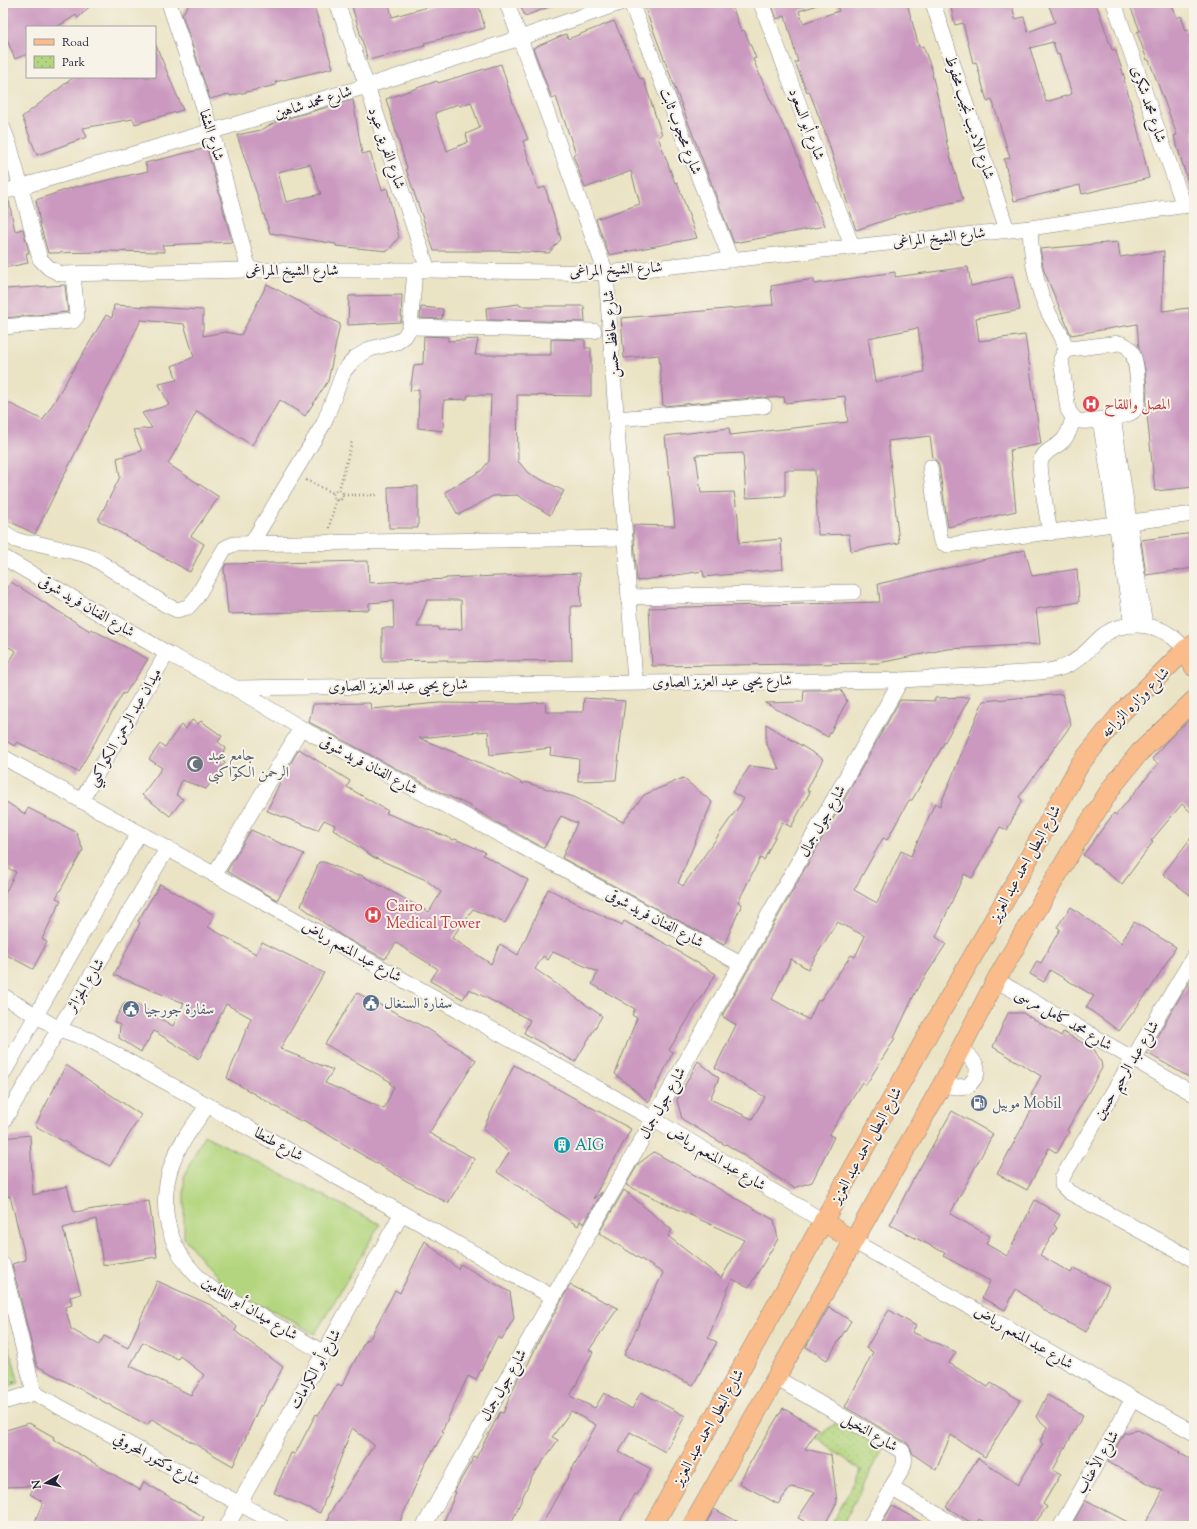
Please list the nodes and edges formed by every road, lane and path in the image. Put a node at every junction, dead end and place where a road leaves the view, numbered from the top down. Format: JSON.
{"nodes":[{"id":1,"x":169,"y":3,"type":"edge"},
{"id":2,"x":337,"y":3,"type":"edge"},
{"id":3,"x":507,"y":3,"type":"edge"},
{"id":4,"x":620,"y":3,"type":"edge"},
{"id":5,"x":631,"y":3,"type":"edge"},
{"id":6,"x":761,"y":3,"type":"edge"},
{"id":7,"x":933,"y":3,"type":"edge"},
{"id":8,"x":1114,"y":3,"type":"edge"},
{"id":9,"x":520,"y":38,"type":"junction"},
{"id":10,"x":367,"y":86,"type":"junction"},
{"id":11,"x":3,"y":128,"type":"edge"},
{"id":12,"x":212,"y":132,"type":"junction"},
{"id":13,"x":6,"y":148,"type":"edge"},
{"id":14,"x":21,"y":187,"type":"junction"},
{"id":15,"x":3,"y":192,"type":"edge"},
{"id":16,"x":1189,"y":205,"type":"edge"},
{"id":17,"x":1030,"y":228,"type":"junction"},
{"id":18,"x":1007,"y":230,"type":"junction"},
{"id":19,"x":852,"y":246,"type":"junction"},
{"id":20,"x":731,"y":260,"type":"junction"},
{"id":21,"x":249,"y":270,"type":"junction"},
{"id":22,"x":422,"y":270,"type":"junction"},
{"id":23,"x":606,"y":273,"type":"junction"},
{"id":24,"x":74,"y":274,"type":"junction"},
{"id":25,"x":3,"y":327,"type":"edge"},
{"id":26,"x":410,"y":328,"type":"junction"},
{"id":27,"x":594,"y":331,"type":"dead end"},
{"id":28,"x":1066,"y":351,"type":"junction"},
{"id":29,"x":764,"y":406,"type":"dead end"},
{"id":30,"x":1073,"y":417,"type":"junction"},
{"id":31,"x":1107,"y":418,"type":"junction"},
{"id":32,"x":617,"y":419,"type":"junction"},
{"id":33,"x":352,"y":441,"type":"dead end"},
{"id":34,"x":930,"y":467,"type":"dead end"},
{"id":35,"x":293,"y":474,"type":"junction"},
{"id":36,"x":339,"y":490,"type":"junction"},
{"id":37,"x":333,"y":493,"type":"junction"},
{"id":38,"x":343,"y":494,"type":"junction"},
{"id":39,"x":378,"y":495,"type":"dead end"},
{"id":40,"x":336,"y":500,"type":"junction"},
{"id":41,"x":1194,"y":514,"type":"edge"},
{"id":42,"x":1123,"y":524,"type":"junction"},
{"id":43,"x":3,"y":532,"type":"edge"},
{"id":44,"x":1050,"y":533,"type":"junction"},
{"id":45,"x":625,"y":538,"type":"junction"},
{"id":46,"x":325,"y":542,"type":"junction"},
{"id":47,"x":251,"y":544,"type":"junction"},
{"id":48,"x":3,"y":557,"type":"edge"},
{"id":49,"x":853,"y":592,"type":"dead end"},
{"id":50,"x":629,"y":597,"type":"junction"},
{"id":51,"x":1138,"y":625,"type":"junction"},
{"id":52,"x":1190,"y":647,"type":"edge"},
{"id":53,"x":167,"y":653,"type":"junction"},
{"id":54,"x":1194,"y":667,"type":"edge"},
{"id":55,"x":901,"y":680,"type":"junction"},
{"id":56,"x":635,"y":682,"type":"junction"},
{"id":57,"x":235,"y":688,"type":"junction"},
{"id":58,"x":1193,"y":699,"type":"edge"},
{"id":59,"x":301,"y":728,"type":"junction"},
{"id":60,"x":3,"y":757,"type":"edge"},
{"id":61,"x":1080,"y":764,"type":"joint"},
{"id":62,"x":81,"y":801,"type":"junction"},
{"id":63,"x":139,"y":833,"type":"junction"},
{"id":64,"x":167,"y":848,"type":"junction"},
{"id":65,"x":214,"y":875,"type":"junction"},
{"id":66,"x":1194,"y":956,"type":"edge"},
{"id":67,"x":741,"y":964,"type":"junction"},
{"id":68,"x":996,"y":980,"type":"junction"},
{"id":69,"x":3,"y":996,"type":"edge"},
{"id":70,"x":36,"y":1015,"type":"junction"},
{"id":71,"x":59,"y":1028,"type":"junction"},
{"id":72,"x":961,"y":1049,"type":"junction"},
{"id":73,"x":1133,"y":1060,"type":"junction"},
{"id":74,"x":3,"y":1074,"type":"edge"},
{"id":75,"x":942,"y":1085,"type":"junction"},
{"id":76,"x":1194,"y":1094,"type":"edge"},
{"id":77,"x":208,"y":1105,"type":"junction"},
{"id":78,"x":653,"y":1119,"type":"junction"},
{"id":79,"x":3,"y":1122,"type":"edge"},
{"id":80,"x":402,"y":1213,"type":"junction"},
{"id":81,"x":823,"y":1221,"type":"junction"},
{"id":82,"x":854,"y":1240,"type":"junction"},
{"id":83,"x":1194,"y":1260,"type":"edge"},
{"id":84,"x":3,"y":1265,"type":"edge"},
{"id":85,"x":553,"y":1297,"type":"junction"},
{"id":86,"x":324,"y":1353,"type":"junction"},
{"id":87,"x":776,"y":1378,"type":"junction"},
{"id":88,"x":34,"y":1393,"type":"junction"},
{"id":89,"x":1134,"y":1399,"type":"junction"},
{"id":90,"x":3,"y":1402,"type":"edge"},
{"id":91,"x":1194,"y":1433,"type":"edge"},
{"id":92,"x":892,"y":1489,"type":"junction"},
{"id":93,"x":240,"y":1504,"type":"junction"},
{"id":94,"x":227,"y":1526,"type":"edge"},
{"id":95,"x":281,"y":1526,"type":"edge"},
{"id":96,"x":424,"y":1526,"type":"edge"},
{"id":97,"x":653,"y":1526,"type":"edge"},
{"id":98,"x":692,"y":1526,"type":"edge"},
{"id":99,"x":870,"y":1526,"type":"edge"},
{"id":100,"x":957,"y":1526,"type":"edge"},
{"id":101,"x":1061,"y":1526,"type":"edge"}],
"edges":[{"from":1,"to":12,"type":"street","name":"شارع الشفا"},
{"from":2,"to":10,"type":"street","name":"شارع الفريق عبود"},
{"from":3,"to":9,"type":"street","name":"شارع حافظ حسن"},
{"from":4,"to":9,"type":"street","name":"شارع محمد شاهين"},
{"from":5,"to":20,"type":"street","name":"شارع محجوب ثابت"},
{"from":6,"to":19,"type":"street","name":"شارع أبو السعود"},
{"from":7,"to":18,"type":"street","name":"شارع الاديب نجيب محفوظ"},
{"from":8,"to":16,"type":"street","name":"شارع محمد شكرى"},
{"from":9,"to":10,"type":"street","name":"شارع محمد شاهين"},
{"from":9,"to":23,"type":"street","name":"شارع حافظ حسن"},
{"from":10,"to":12,"type":"street","name":"شارع محمد شاهين"},
{"from":10,"to":22,"type":"street","name":"شارع الفريق عبود"},
{"from":11,"to":13,"type":"street"},
{"from":12,"to":14,"type":"street","name":"شارع محمد شاهين"},
{"from":12,"to":21,"type":"street","name":"شارع الشفا"},
{"from":13,"to":14,"type":"street"},
{"from":14,"to":15,"type":"street","name":"شارع محمد شاهين"},
{"from":14,"to":24,"type":"street","name":"شارع الشيخ المراغى"},
{"from":16,"to":17,"type":"street","name":"شارع الشيخ المراغى"},
{"from":17,"to":18,"type":"street","name":"شارع الشيخ المراغى"},
{"from":17,"to":28,"type":"street"},
{"from":18,"to":19,"type":"street","name":"شارع الشيخ المراغى"},
{"from":19,"to":20,"type":"street","name":"شارع الشيخ المراغى"},
{"from":20,"to":23,"type":"street","name":"شارع الشيخ المراغى"},
{"from":21,"to":22,"type":"street","name":"شارع الشيخ المراغى"},
{"from":21,"to":24,"type":"street","name":"شارع الشيخ المراغى"},
{"from":22,"to":23,"type":"street","name":"شارع الشيخ المراغى"},
{"from":22,"to":26,"type":"street"},
{"from":23,"to":32,"type":"street","name":"شارع حافظ حسن"},
{"from":24,"to":25,"type":"street"},
{"from":26,"to":27,"type":"street"},
{"from":26,"to":35,"type":"street"},
{"from":28,"to":30,"type":"street"},
{"from":28,"to":31,"type":"street"},
{"from":29,"to":32,"type":"street"},
{"from":30,"to":31,"type":"street"},
{"from":30,"to":44,"type":"street"},
{"from":31,"to":42,"type":"street"},
{"from":32,"to":45,"type":"street","name":"شارع حافظ حسن"},
{"from":33,"to":36,"type":"path"},
{"from":34,"to":44,"type":"street"},
{"from":35,"to":37,"type":"path"},
{"from":35,"to":47,"type":"street"},
{"from":36,"to":37,"type":"path"},
{"from":36,"to":38,"type":"path"},
{"from":37,"to":40,"type":"path"},
{"from":38,"to":39,"type":"path"},
{"from":38,"to":40,"type":"path"},
{"from":40,"to":46,"type":"path"},
{"from":41,"to":42,"type":"street"},
{"from":42,"to":44,"type":"street"},
{"from":42,"to":51,"type":"street"},
{"from":43,"to":47,"type":"street"},
{"from":45,"to":46,"type":"street"},
{"from":45,"to":50,"type":"street","name":"شارع حافظ حسن"},
{"from":46,"to":47,"type":"street"},
{"from":48,"to":53,"type":"street","name":"شارع الفنان فريد شوقى"},
{"from":49,"to":50,"type":"street"},
{"from":50,"to":56,"type":"street","name":"شارع حافظ حسن"},
{"from":51,"to":52,"type":"street"},
{"from":51,"to":55,"type":"street","name":"شارع يحيى عبد العزيز الصاوى"},
{"from":52,"to":54,"type":"main road"},
{"from":52,"to":61,"type":"main road","name":"شارع وزاره الزراعه"},
{"from":53,"to":57,"type":"street","name":"شارع الفنان فريد شوقى"},
{"from":53,"to":62,"type":"street","name":"ميدان عبد الرحمن الكواكبي"},
{"from":55,"to":56,"type":"street","name":"شارع يحيى عبد العزيز الصاوى"},
{"from":55,"to":67,"type":"street","name":"شارع جول جمال"},
{"from":56,"to":57,"type":"street","name":"شارع يحيى عبد العزيز الصاوى"},
{"from":57,"to":59,"type":"street","name":"شارع الفنان فريد شوقى"},
{"from":58,"to":68,"type":"main road"},
{"from":59,"to":65,"type":"street"},
{"from":59,"to":67,"type":"street","name":"شارع الفنان فريد شوقى"},
{"from":60,"to":62,"type":"street","name":"شارع عبد المنعم رياض"},
{"from":61,"to":81,"type":"main road","name":"شارع البطل احمد عبد العزيز"},
{"from":62,"to":63,"type":"street","name":"شارع عبد المنعم رياض"},
{"from":63,"to":64,"type":"street","name":"شارع عبد المنعم رياض"},
{"from":63,"to":70,"type":"street","name":"شارع الجزائر"},
{"from":64,"to":65,"type":"street","name":"شارع عبد المنعم رياض"},
{"from":64,"to":71,"type":"street","name":"شارع الجزائر"},
{"from":65,"to":78,"type":"street","name":"شارع عبد المنعم رياض"},
{"from":66,"to":73,"type":"street","name":"شارع عبد الرحيم حسين"},
{"from":67,"to":78,"type":"street","name":"شارع جول جمال"},
{"from":68,"to":72,"type":"main road"},
{"from":68,"to":73,"type":"street","name":"شارع محمد كامل مرسى"},
{"from":69,"to":70,"type":"street","name":"شارع طنطا"},
{"from":70,"to":71,"type":"street","name":"شارع طنطا"},
{"from":70,"to":74,"type":"street","name":"شارع الجزائر"},
{"from":71,"to":77,"type":"street","name":"شارع طنطا"},
{"from":71,"to":79,"type":"street","name":"شارع الجزائر"},
{"from":72,"to":75,"type":"main road"},
{"from":72,"to":75,"type":"street"},
{"from":73,"to":76,"type":"street","name":"شارع محمد كامل مرسى"},
{"from":73,"to":83,"type":"street","name":"شارع عبد الرحيم حسين"},
{"from":75,"to":82,"type":"main road"},
{"from":77,"to":80,"type":"street","name":"شارع طنطا"},
{"from":77,"to":86,"type":"street","name":"شارع ميدان أبو اللثامين"},
{"from":78,"to":81,"type":"street","name":"شارع عبد المنعم رياض"},
{"from":78,"to":85,"type":"street","name":"شارع جول جمال"},
{"from":80,"to":85,"type":"street","name":"شارع طنطا"},
{"from":80,"to":86,"type":"street","name":"شارع أبو الكرامات"},
{"from":81,"to":82,"type":"main road"},
{"from":81,"to":97,"type":"main road","name":"شارع البطل احمد عبد العزيز"},
{"from":82,"to":87,"type":"main road"},
{"from":82,"to":89,"type":"street","name":"شارع عبد المنعم رياض"},
{"from":84,"to":88,"type":"street"},
{"from":85,"to":96,"type":"street","name":"شارع جول جمال"},
{"from":86,"to":93,"type":"street","name":"شارع أبو الكرامات"},
{"from":87,"to":92,"type":"street","name":"شارع النخيل"},
{"from":87,"to":98,"type":"main road"},
{"from":88,"to":90,"type":"street"},
{"from":88,"to":93,"type":"street","name":"شارع دكتور المحروقي"},
{"from":89,"to":91,"type":"street","name":"شارع عبد المنعم رياض"},
{"from":89,"to":101,"type":"street","name":"شارع الأعناب"},
{"from":92,"to":99,"type":"street"},
{"from":92,"to":100,"type":"street"},
{"from":93,"to":94,"type":"street","name":"شارع أبو الكرامات"},
{"from":93,"to":95,"type":"street","name":"شارع دكتور المحروقي"}]}
